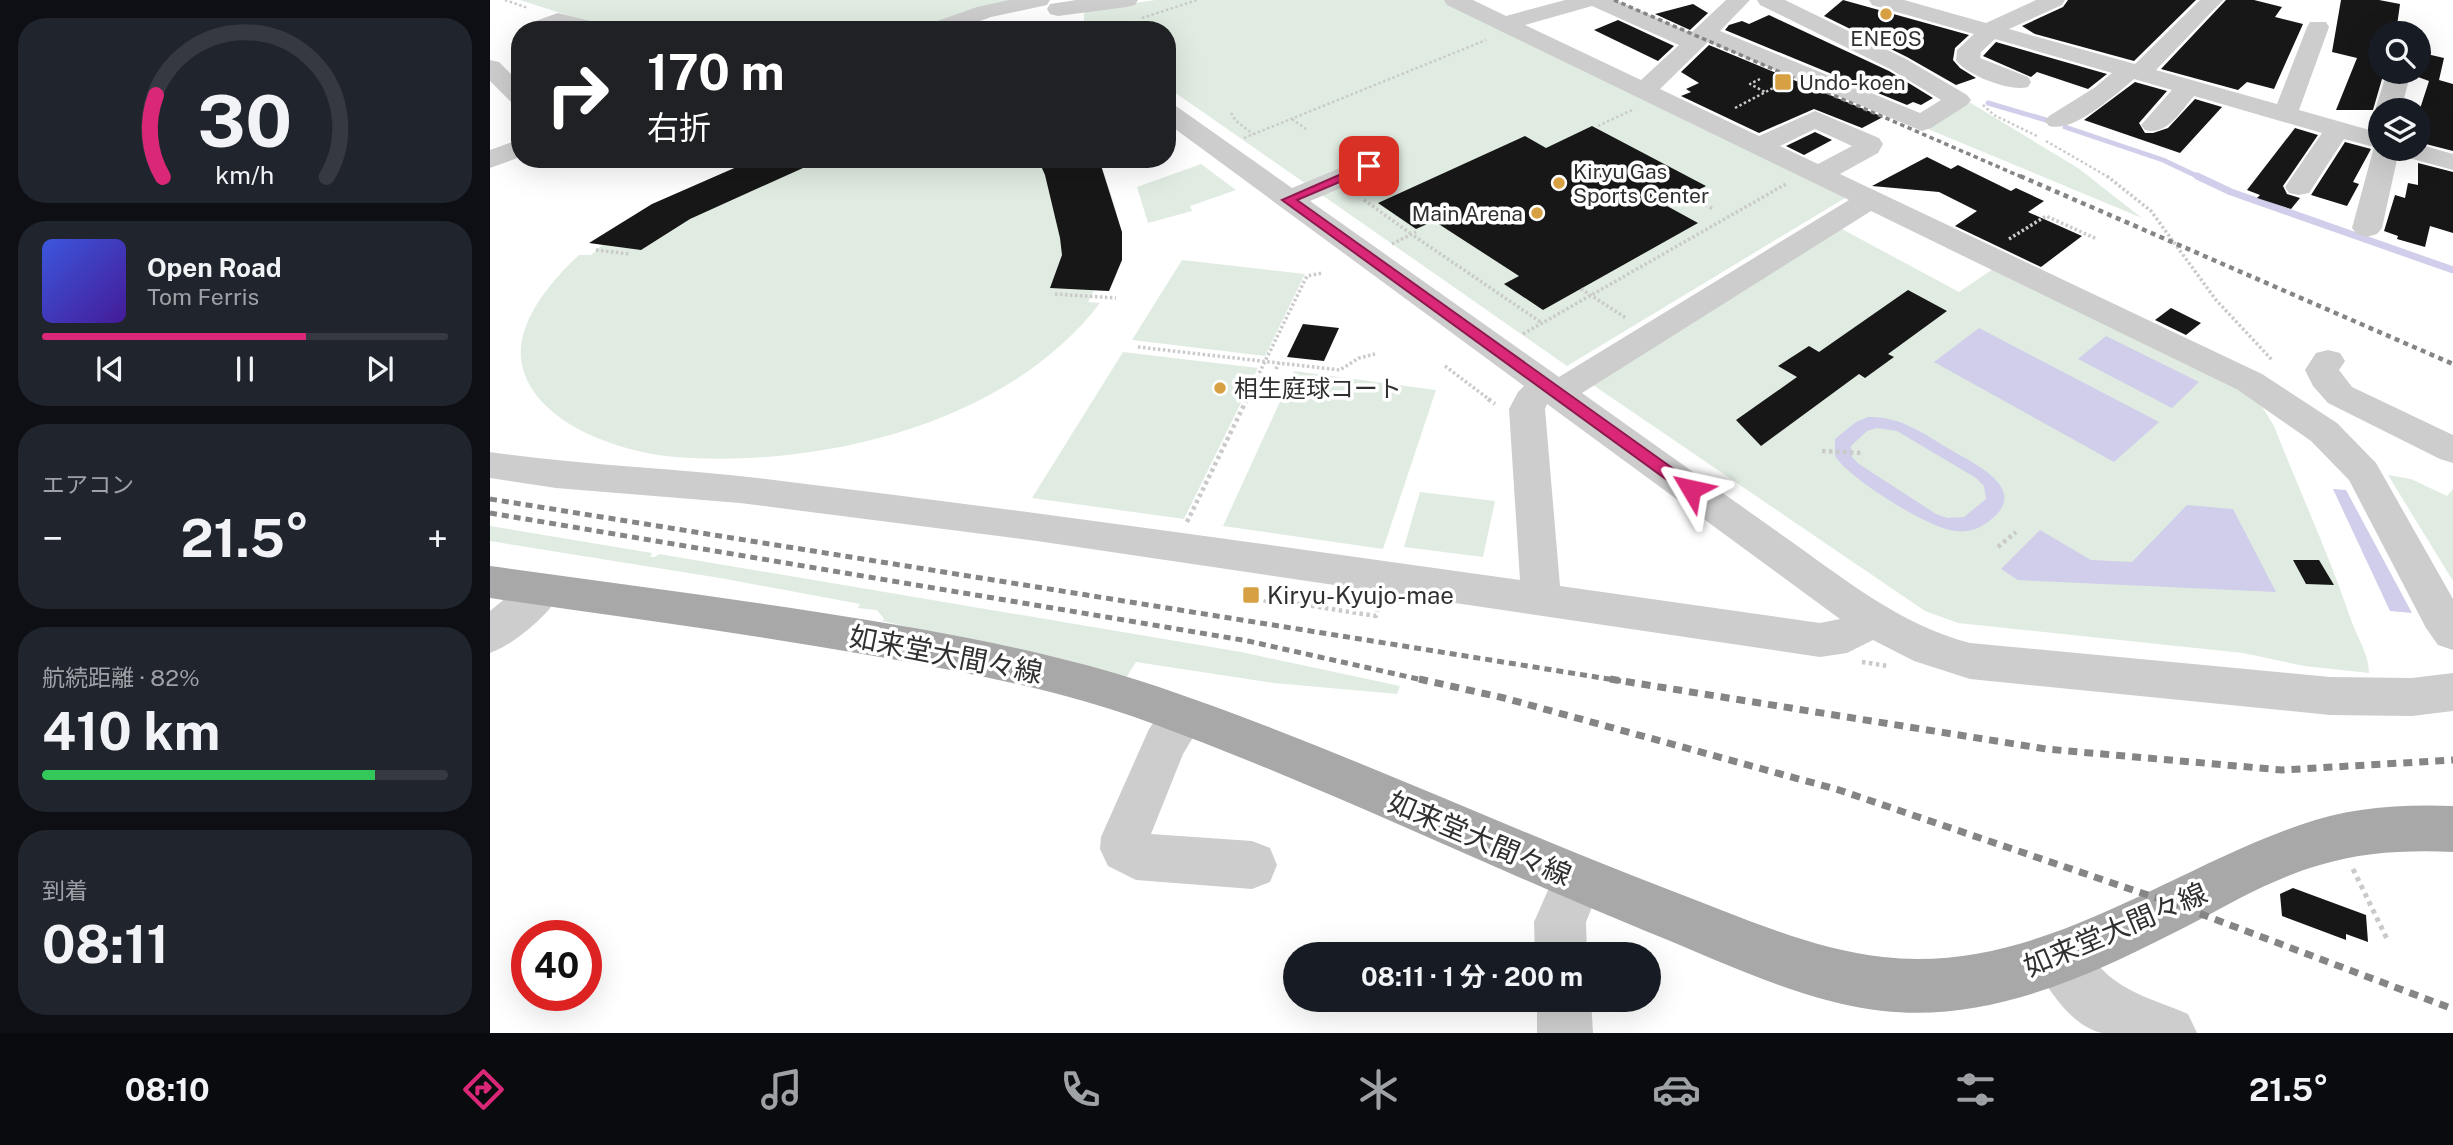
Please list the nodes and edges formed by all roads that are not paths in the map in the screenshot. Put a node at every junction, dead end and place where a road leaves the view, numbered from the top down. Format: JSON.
{"nodes":[{"id":1,"x":1127,"y":0,"type":"edge"},
{"id":2,"x":1455,"y":0,"type":"edge"},
{"id":3,"x":1590,"y":0,"type":"edge"},
{"id":4,"x":1596,"y":0,"type":"edge"},
{"id":5,"x":1739,"y":0,"type":"edge"},
{"id":6,"x":1768,"y":0,"type":"edge"},
{"id":7,"x":1880,"y":0,"type":"edge"},
{"id":8,"x":2054,"y":0,"type":"edge"},
{"id":9,"x":2212,"y":0,"type":"edge"},
{"id":10,"x":1054,"y":10,"type":"edge"},
{"id":11,"x":960,"y":21,"type":"edge"},
{"id":12,"x":2318,"y":27,"type":"dead end"},
{"id":13,"x":1501,"y":29,"type":"junction"},
{"id":14,"x":1992,"y":31,"type":"junction"},
{"id":15,"x":1701,"y":38,"type":"junction"},
{"id":16,"x":502,"y":51,"type":"edge"},
{"id":17,"x":2135,"y":72,"type":"junction"},
{"id":18,"x":511,"y":74,"type":"edge"},
{"id":19,"x":2019,"y":82,"type":"dead end"},
{"id":20,"x":2189,"y":87,"type":"junction"},
{"id":21,"x":1638,"y":100,"type":"junction"},
{"id":22,"x":2285,"y":114,"type":"junction"},
{"id":23,"x":1176,"y":118,"type":"edge"},
{"id":24,"x":2058,"y":121,"type":"dead end"},
{"id":25,"x":2154,"y":125,"type":"dead end"},
{"id":26,"x":2338,"y":130,"type":"junction"},
{"id":27,"x":2368,"y":138,"type":"edge"},
{"id":28,"x":1760,"y":145,"type":"junction"},
{"id":29,"x":511,"y":151,"type":"edge"},
{"id":30,"x":2431,"y":156,"type":"edge"},
{"id":31,"x":490,"y":160,"type":"edge"},
{"id":32,"x":2378,"y":161,"type":"edge"},
{"id":33,"x":2453,"y":162,"type":"edge"},
{"id":34,"x":1369,"y":166,"type":"dead end"},
{"id":35,"x":1819,"y":174,"type":"junction"},
{"id":36,"x":2299,"y":187,"type":"dead end"},
{"id":37,"x":1871,"y":199,"type":"junction"},
{"id":38,"x":1288,"y":200,"type":"junction"},
{"id":39,"x":2367,"y":228,"type":"dead end"},
{"id":40,"x":2328,"y":361,"type":"dead end"},
{"id":41,"x":1553,"y":389,"type":"junction"},
{"id":42,"x":2453,"y":450,"type":"edge"},
{"id":43,"x":490,"y":465,"type":"edge"},
{"id":44,"x":490,"y":583,"type":"edge"},
{"id":45,"x":543,"y":590,"type":"junction"},
{"id":46,"x":1539,"y":598,"type":"junction"},
{"id":47,"x":1872,"y":619,"type":"junction"},
{"id":48,"x":2453,"y":633,"type":"edge"},
{"id":49,"x":490,"y":636,"type":"edge"},
{"id":50,"x":2453,"y":692,"type":"edge"},
{"id":51,"x":1184,"y":716,"type":"junction"},
{"id":52,"x":2453,"y":829,"type":"edge"},
{"id":53,"x":1252,"y":865,"type":"dead end"},
{"id":54,"x":1578,"y":880,"type":"junction"},
{"id":55,"x":1561,"y":942,"type":"edge"},
{"id":56,"x":2059,"y":959,"type":"junction"},
{"id":57,"x":1564,"y":1012,"type":"edge"},
{"id":58,"x":2099,"y":1020,"type":"edge"},
{"id":59,"x":1565,"y":1033,"type":"edge"},
{"id":60,"x":2169,"y":1033,"type":"edge"}],
"edges":[{"from":1,"to":10,"type":"street"},
{"from":2,"to":13,"type":"street"},
{"from":3,"to":13,"type":"street"},
{"from":4,"to":15,"type":"street"},
{"from":5,"to":15,"type":"street"},
{"from":6,"to":15,"type":"street"},
{"from":7,"to":14,"type":"street"},
{"from":8,"to":14,"type":"street"},
{"from":9,"to":17,"type":"street"},
{"from":10,"to":11,"type":"street"},
{"from":12,"to":22,"type":"street"},
{"from":13,"to":21,"type":"street"},
{"from":14,"to":17,"type":"street"},
{"from":14,"to":19,"type":"street"},
{"from":15,"to":21,"type":"street"},
{"from":16,"to":18,"type":"street"},
{"from":17,"to":20,"type":"street"},
{"from":17,"to":24,"type":"street"},
{"from":20,"to":22,"type":"street"},
{"from":20,"to":25,"type":"street"},
{"from":21,"to":28,"type":"street"},
{"from":22,"to":26,"type":"street"},
{"from":23,"to":38,"type":"street"},
{"from":26,"to":27,"type":"street"},
{"from":26,"to":36,"type":"street"},
{"from":28,"to":35,"type":"street"},
{"from":28,"to":35,"type":"street"},
{"from":29,"to":31,"type":"street"},
{"from":30,"to":33,"type":"street"},
{"from":32,"to":39,"type":"street"},
{"from":34,"to":38,"type":"street"},
{"from":35,"to":37,"type":"street"},
{"from":37,"to":41,"type":"street"},
{"from":37,"to":48,"type":"street"},
{"from":38,"to":41,"type":"street"},
{"from":40,"to":42,"type":"street"},
{"from":41,"to":46,"type":"street"},
{"from":41,"to":47,"type":"street"},
{"from":43,"to":46,"type":"street"},
{"from":44,"to":45,"type":"main road","name":"如来堂大間々線"},
{"from":45,"to":49,"type":"street"},
{"from":45,"to":51,"type":"main road","name":"如来堂大間々線"},
{"from":46,"to":47,"type":"street"},
{"from":47,"to":50,"type":"street"},
{"from":51,"to":53,"type":"street"},
{"from":51,"to":54,"type":"main road","name":"如来堂大間々線"},
{"from":52,"to":56,"type":"main road","name":"如来堂大間々線"},
{"from":54,"to":55,"type":"street"},
{"from":54,"to":56,"type":"main road","name":"如来堂大間々線"},
{"from":56,"to":58,"type":"street"},
{"from":57,"to":59,"type":"street"},
{"from":58,"to":60,"type":"street"}]}
